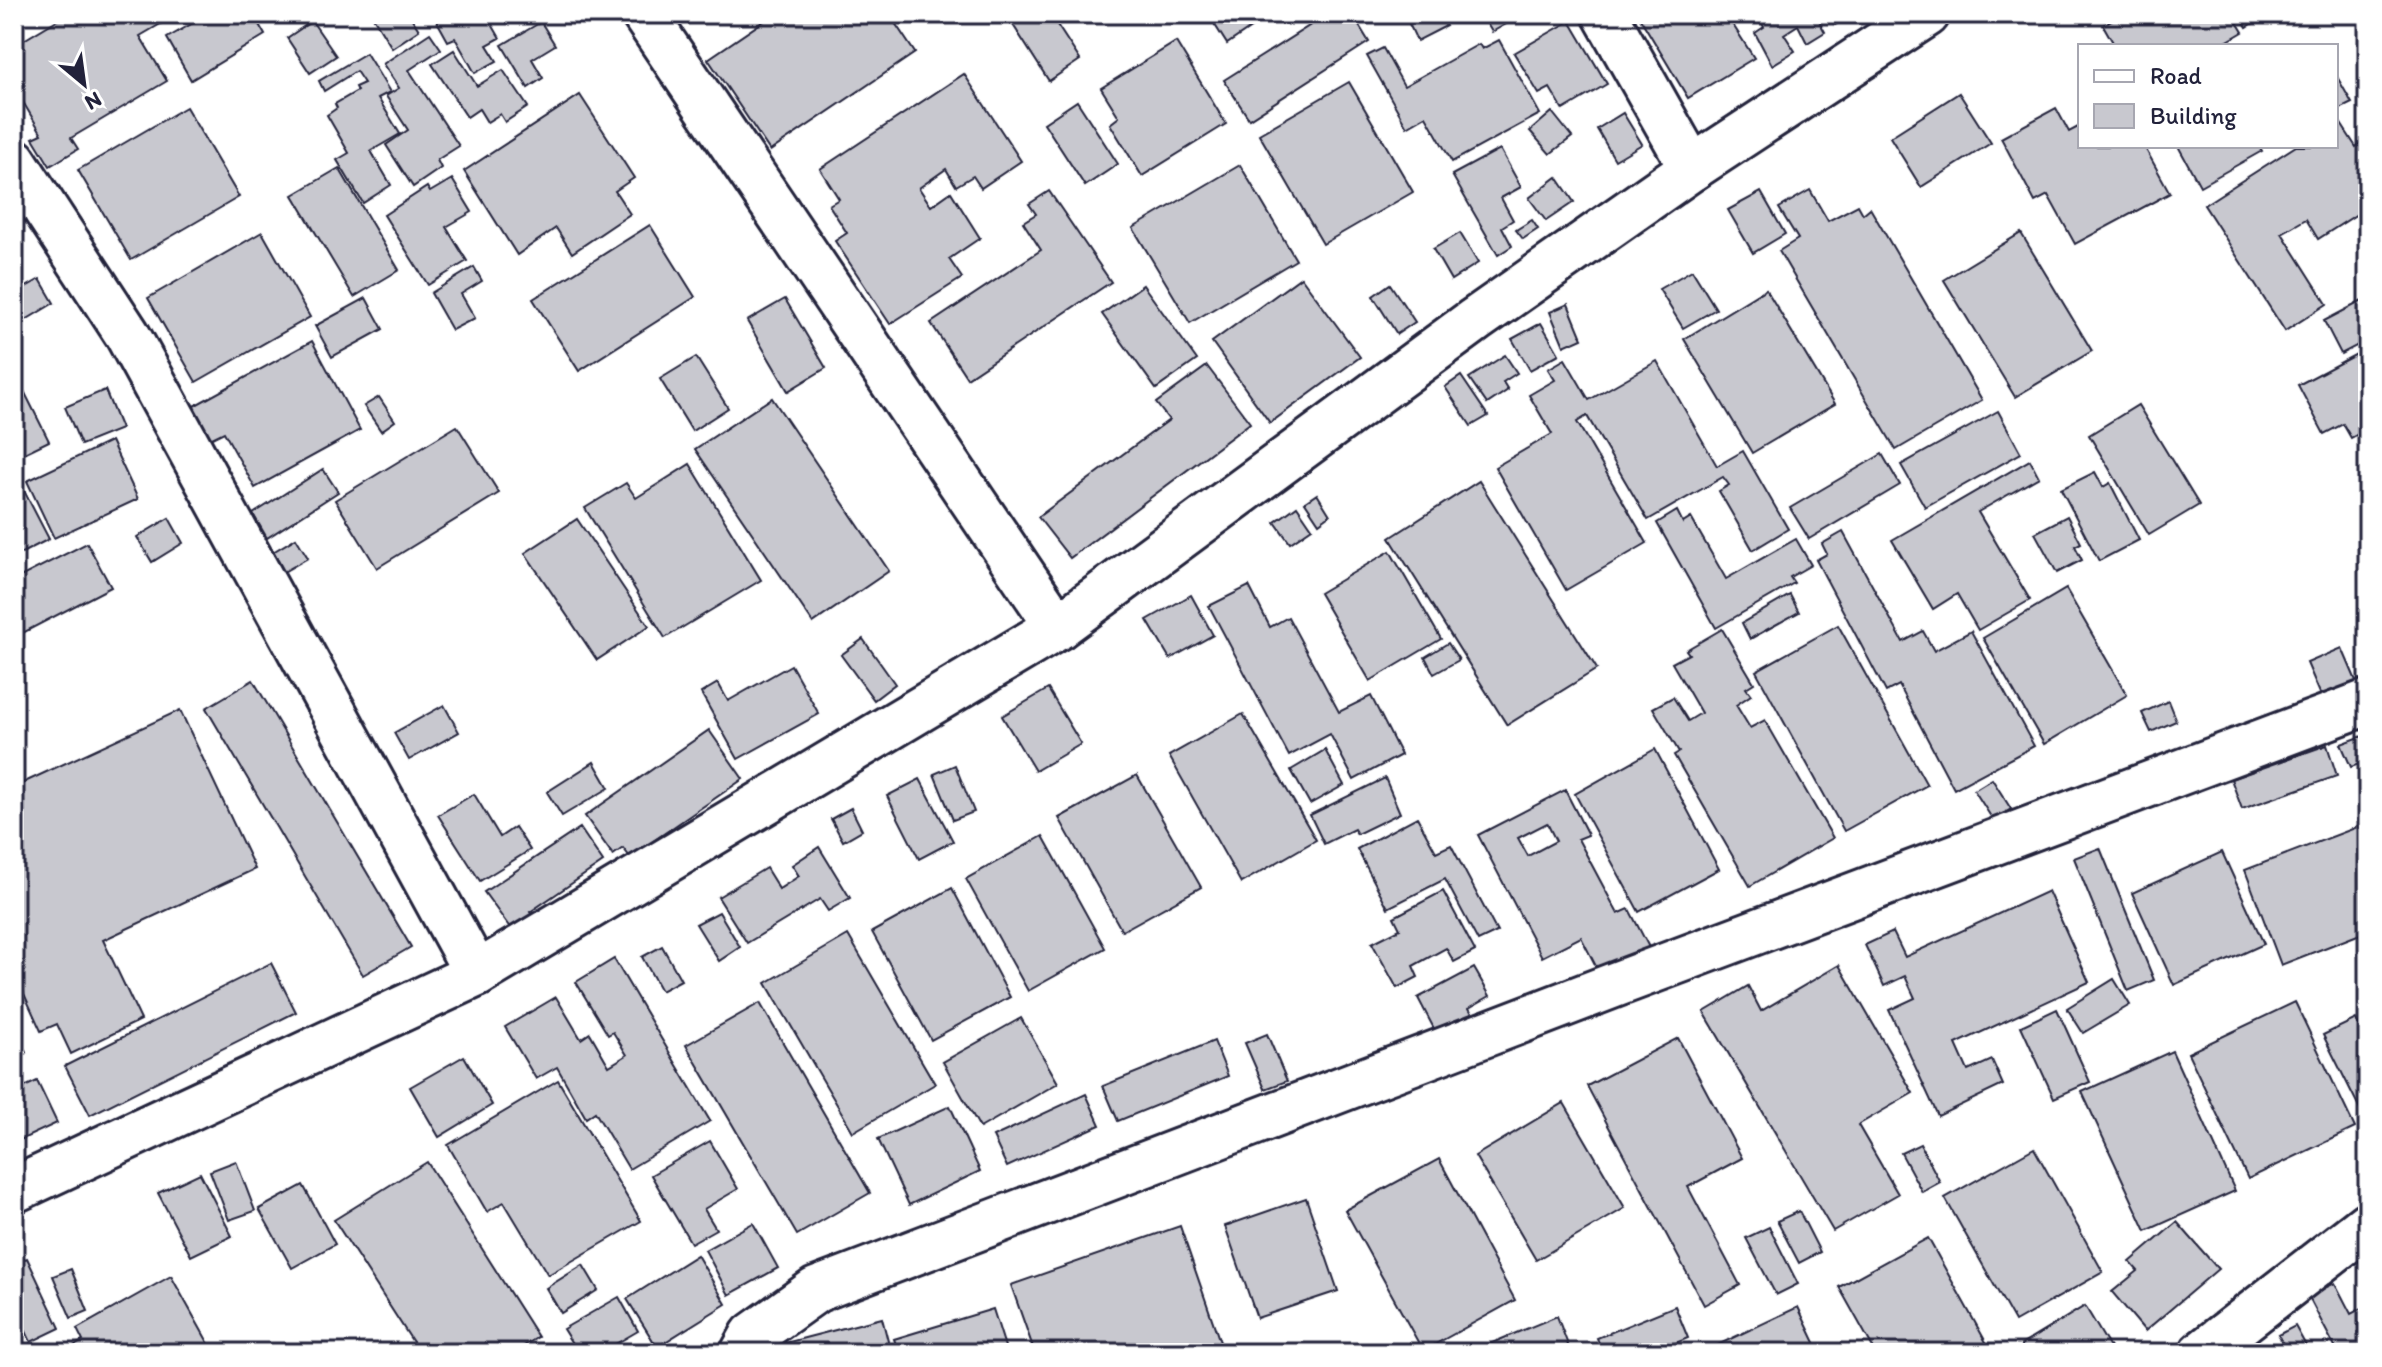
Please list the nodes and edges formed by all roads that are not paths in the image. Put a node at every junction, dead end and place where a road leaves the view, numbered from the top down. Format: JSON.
{"nodes":[{"id":1,"x":644,"y":14,"type":"edge"},
{"id":2,"x":1605,"y":14,"type":"edge"},
{"id":3,"x":1927,"y":14,"type":"edge"},
{"id":4,"x":14,"y":161,"type":"edge"},
{"id":5,"x":1692,"y":168,"type":"junction"},
{"id":6,"x":1058,"y":627,"type":"junction"},
{"id":7,"x":2368,"y":702,"type":"edge"},
{"id":8,"x":477,"y":974,"type":"junction"},
{"id":9,"x":14,"y":1190,"type":"edge"},
{"id":10,"x":2368,"y":1224,"type":"edge"},
{"id":11,"x":743,"y":1353,"type":"edge"},
{"id":12,"x":2202,"y":1353,"type":"edge"}],
"edges":[{"from":1,"to":6,"type":"street"},
{"from":2,"to":5,"type":"street"},
{"from":3,"to":5,"type":"street"},
{"from":4,"to":8,"type":"street"},
{"from":5,"to":6,"type":"street"},
{"from":6,"to":8,"type":"street"},
{"from":7,"to":11,"type":"street"},
{"from":8,"to":9,"type":"street"},
{"from":10,"to":12,"type":"street"}]}
